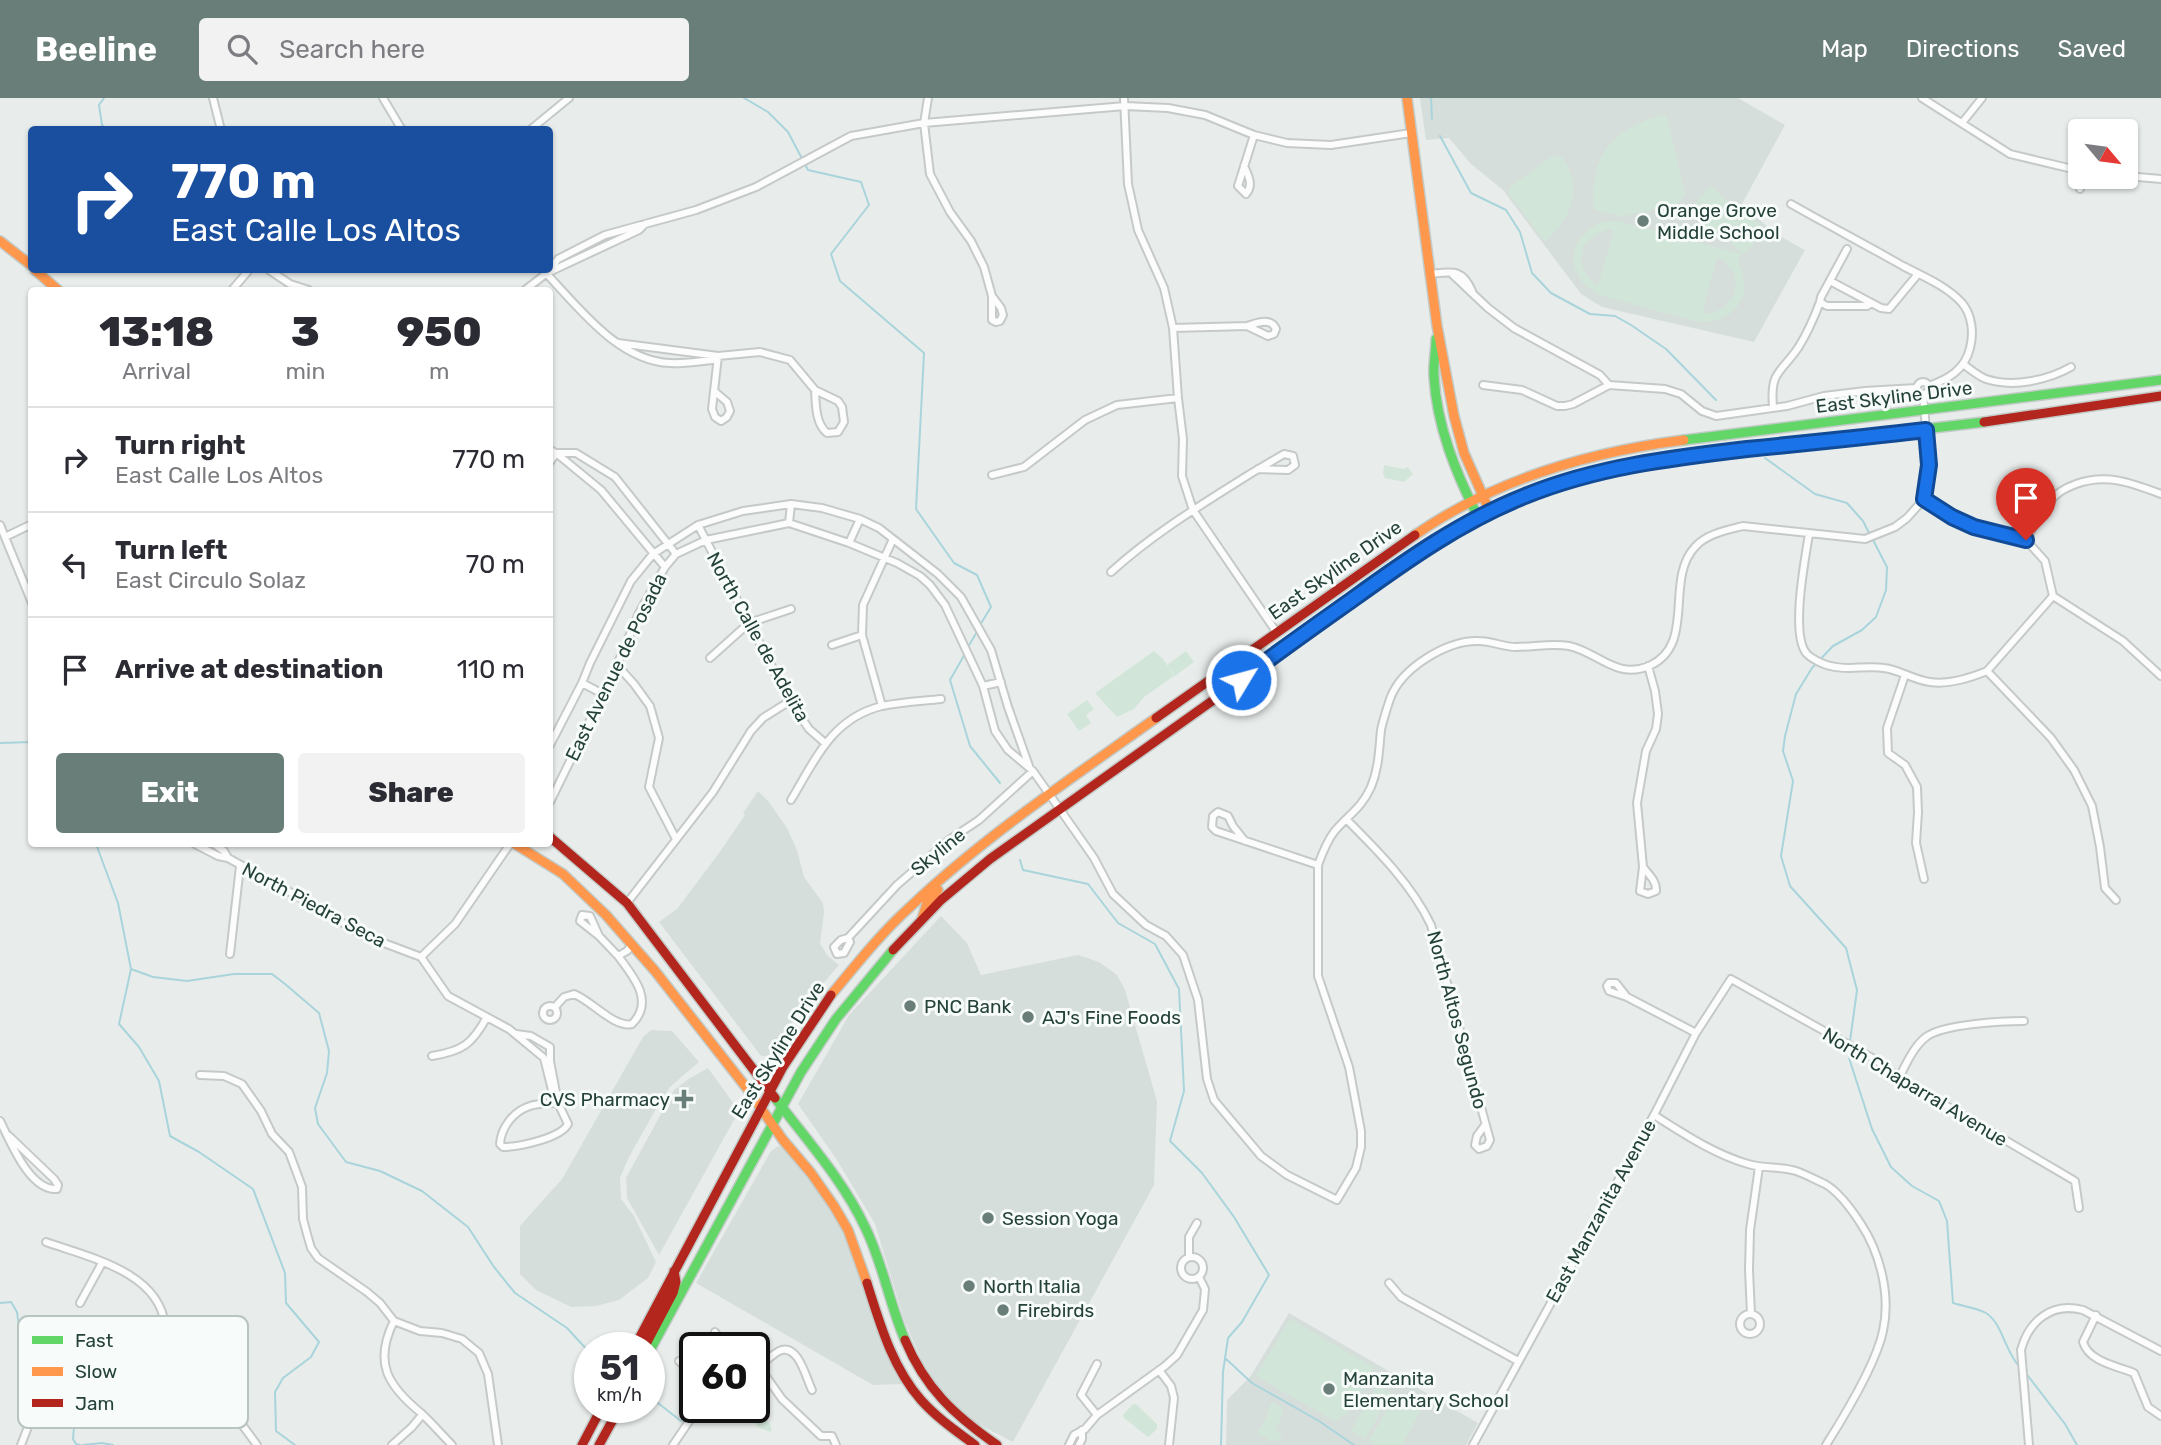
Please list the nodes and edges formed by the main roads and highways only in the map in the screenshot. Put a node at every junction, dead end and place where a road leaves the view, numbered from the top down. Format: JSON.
{"nodes":[{"id":1,"x":1407,"y":98,"type":"edge"},
{"id":2,"x":0,"y":241,"type":"edge"},
{"id":3,"x":28,"y":264,"type":"edge"},
{"id":4,"x":39,"y":273,"type":"edge"},
{"id":5,"x":55,"y":287,"type":"edge"},
{"id":6,"x":1437,"y":326,"type":"junction"},
{"id":7,"x":2161,"y":380,"type":"edge"},
{"id":8,"x":2161,"y":396,"type":"edge"},
{"id":9,"x":1482,"y":495,"type":"junction"},
{"id":10,"x":1470,"y":502,"type":"junction"},
{"id":11,"x":1490,"y":512,"type":"junction"},
{"id":12,"x":1478,"y":517,"type":"junction"},
{"id":13,"x":1229,"y":667,"type":"junction"},
{"id":14,"x":1163,"y":735,"type":"junction"},
{"id":15,"x":1012,"y":822,"type":"junction"},
{"id":16,"x":553,"y":839,"type":"edge"},
{"id":17,"x":517,"y":847,"type":"edge"},
{"id":18,"x":922,"y":919,"type":"junction"},
{"id":19,"x":770,"y":1091,"type":"junction"},
{"id":20,"x":782,"y":1105,"type":"junction"},
{"id":21,"x":761,"y":1108,"type":"junction"},
{"id":22,"x":773,"y":1124,"type":"junction"},
{"id":23,"x":674,"y":1271,"type":"junction"},
{"id":24,"x":642,"y":1332,"type":"edge"},
{"id":25,"x":652,"y":1332,"type":"edge"},
{"id":26,"x":660,"y":1332,"type":"edge"},
{"id":27,"x":594,"y":1423,"type":"edge"},
{"id":28,"x":611,"y":1423,"type":"edge"},
{"id":29,"x":582,"y":1445,"type":"edge"},
{"id":30,"x":599,"y":1445,"type":"edge"},
{"id":31,"x":975,"y":1445,"type":"edge"},
{"id":32,"x":997,"y":1445,"type":"edge"}],
"edges":[{"from":1,"to":6,"type":"main road"},
{"from":2,"to":3,"type":"main road"},
{"from":4,"to":5,"type":"main road"},
{"from":6,"to":9,"type":"main road"},
{"from":6,"to":10,"type":"main road"},
{"from":7,"to":9,"type":"main road","name":"East Skyline Drive"},
{"from":8,"to":11,"type":"main road","name":"East Skyline Drive"},
{"from":9,"to":10,"type":"main road","name":"East Skyline Drive"},
{"from":9,"to":11,"type":"main road"},
{"from":10,"to":12,"type":"main road"},
{"from":10,"to":13,"type":"main road","name":"East Skyline Drive"},
{"from":11,"to":12,"type":"main road","name":"East Skyline Drive"},
{"from":12,"to":14,"type":"main road","name":"East Skyline Drive"},
{"from":13,"to":14,"type":"main road"},
{"from":13,"to":15,"type":"main road","name":"East Skyline Drive"},
{"from":14,"to":18,"type":"main road","name":"East Skyline Drive"},
{"from":15,"to":18,"type":"main road"},
{"from":15,"to":19,"type":"main road","name":"East Skyline Drive"},
{"from":16,"to":19,"type":"main road"},
{"from":17,"to":21,"type":"main road"},
{"from":18,"to":20,"type":"main road","name":"East Skyline Drive"},
{"from":19,"to":20,"type":"main road"},
{"from":19,"to":21,"type":"main road","name":"East Skyline Drive"},
{"from":20,"to":22,"type":"main road","name":"East Skyline Drive"},
{"from":20,"to":32,"type":"main road"},
{"from":21,"to":22,"type":"main road"},
{"from":21,"to":23,"type":"main road","name":"East Skyline Drive"},
{"from":22,"to":26,"type":"main road","name":"East Skyline Drive"},
{"from":22,"to":31,"type":"main road"},
{"from":23,"to":24,"type":"main road","name":"East Skyline Drive"},
{"from":23,"to":25,"type":"main road"},
{"from":27,"to":29,"type":"main road"},
{"from":28,"to":30,"type":"main road"}]}
